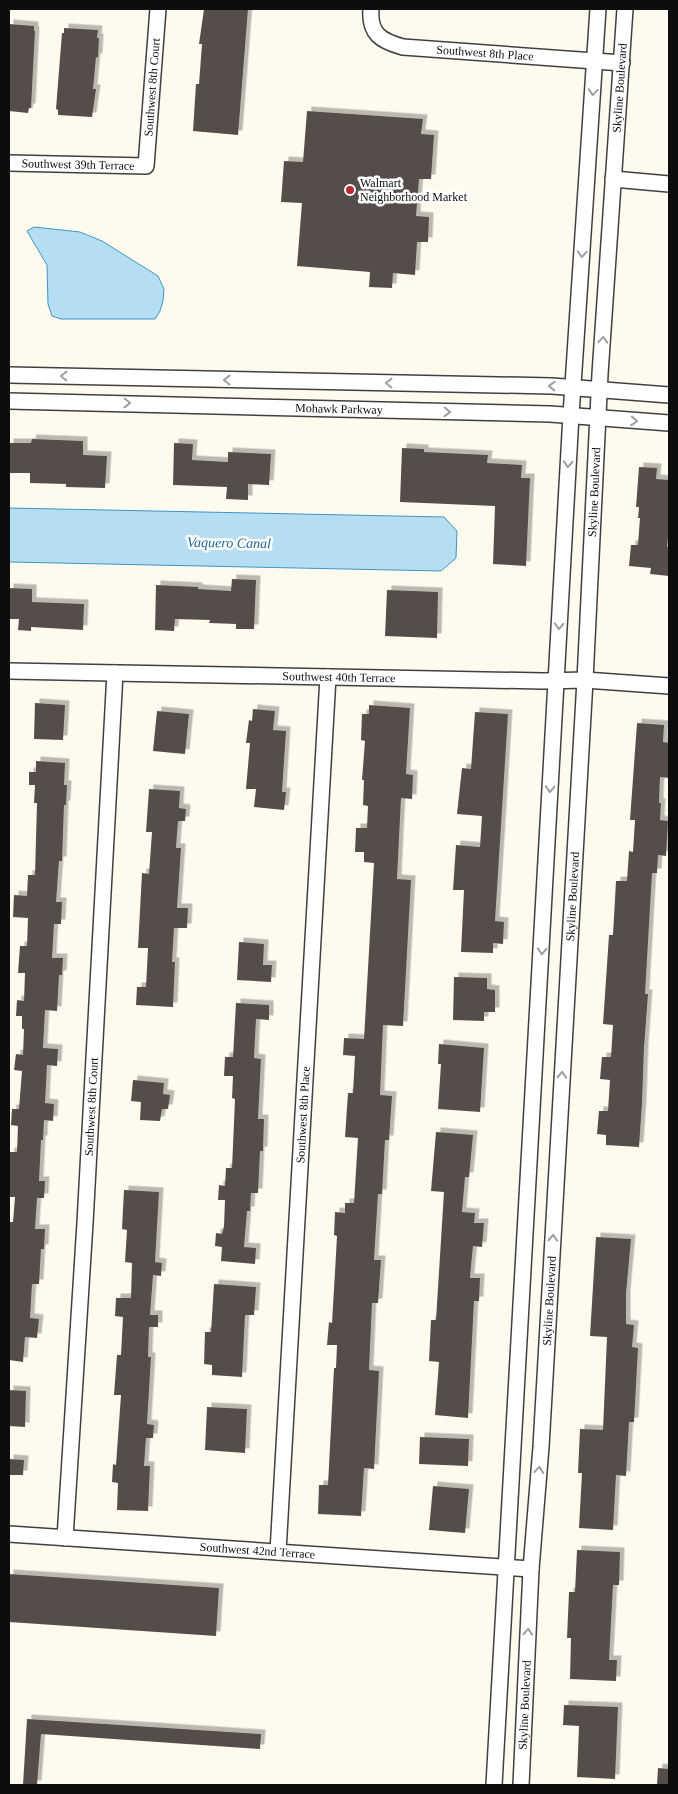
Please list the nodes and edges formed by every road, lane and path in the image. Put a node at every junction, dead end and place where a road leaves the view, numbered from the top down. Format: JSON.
{"nodes":[{"id":1,"x":158,"y":9,"type":"edge"},
{"id":2,"x":371,"y":9,"type":"edge"},
{"id":3,"x":598,"y":9,"type":"edge"},
{"id":4,"x":625,"y":9,"type":"edge"},
{"id":5,"x":595,"y":62,"type":"junction"},
{"id":6,"x":622,"y":63,"type":"junction"},
{"id":7,"x":9,"y":163,"type":"edge"},
{"id":8,"x":146,"y":166,"type":"joint"},
{"id":9,"x":613,"y":180,"type":"junction"},
{"id":10,"x":669,"y":184,"type":"edge"},
{"id":11,"x":9,"y":375,"type":"edge"},
{"id":12,"x":573,"y":387,"type":"junction"},
{"id":13,"x":600,"y":389,"type":"junction"},
{"id":14,"x":669,"y":394,"type":"edge"},
{"id":15,"x":9,"y":401,"type":"edge"},
{"id":16,"x":571,"y":415,"type":"junction"},
{"id":17,"x":599,"y":418,"type":"junction"},
{"id":18,"x":669,"y":423,"type":"edge"},
{"id":19,"x":9,"y":671,"type":"edge"},
{"id":20,"x":115,"y":673,"type":"junction"},
{"id":21,"x":328,"y":677,"type":"junction"},
{"id":22,"x":556,"y":680,"type":"junction"},
{"id":23,"x":585,"y":680,"type":"junction"},
{"id":24,"x":669,"y":686,"type":"edge"},
{"id":25,"x":9,"y":1534,"type":"edge"},
{"id":26,"x":65,"y":1538,"type":"junction"},
{"id":27,"x":278,"y":1552,"type":"junction"},
{"id":28,"x":507,"y":1568,"type":"junction"},
{"id":29,"x":531,"y":1570,"type":"junction"},
{"id":30,"x":494,"y":1785,"type":"edge"},
{"id":31,"x":520,"y":1785,"type":"edge"}],
"edges":[{"from":1,"to":8,"type":"street","name":"Southwest 8th Court"},
{"from":2,"to":5,"type":"street","name":"Southwest 8th Place"},
{"from":3,"to":5,"type":"street","name":"Skyline Boulevard"},
{"from":4,"to":6,"type":"street","name":"Skyline Boulevard"},
{"from":5,"to":6,"type":"street","name":"Southwest 8th Place"},
{"from":5,"to":12,"type":"street","name":"Skyline Boulevard","one_way":true},
{"from":6,"to":9,"type":"street","name":"Skyline Boulevard"},
{"from":7,"to":8,"type":"street","name":"Southwest 39th Terrace"},
{"from":9,"to":10,"type":"street"},
{"from":13,"to":9,"type":"street","name":"Skyline Boulevard","one_way":true},
{"from":12,"to":11,"type":"street","one_way":true},
{"from":12,"to":13,"type":"street"},
{"from":12,"to":16,"type":"street","name":"Skyline Boulevard"},
{"from":13,"to":14,"type":"street"},
{"from":13,"to":17,"type":"street","name":"Skyline Boulevard"},
{"from":15,"to":16,"type":"street","name":"Mohawk Parkway","one_way":true},
{"from":16,"to":17,"type":"street","name":"Mohawk Parkway"},
{"from":16,"to":22,"type":"street","name":"Skyline Boulevard","one_way":true},
{"from":17,"to":18,"type":"street","name":"Mohawk Parkway","one_way":true},
{"from":17,"to":23,"type":"street","name":"Skyline Boulevard"},
{"from":19,"to":20,"type":"street","name":"Southwest 40th Terrace"},
{"from":20,"to":21,"type":"street","name":"Southwest 40th Terrace"},
{"from":20,"to":26,"type":"street","name":"Southwest 8th Court"},
{"from":21,"to":22,"type":"street","name":"Southwest 40th Terrace"},
{"from":21,"to":27,"type":"street","name":"Southwest 8th Place"},
{"from":22,"to":23,"type":"street","name":"Southwest 40th Terrace"},
{"from":22,"to":28,"type":"street","name":"Skyline Boulevard","one_way":true},
{"from":23,"to":24,"type":"street","name":"Southwest 40th Terrace"},
{"from":29,"to":23,"type":"street","name":"Skyline Boulevard","one_way":true},
{"from":25,"to":26,"type":"street","name":"Southwest 42nd Terrace"},
{"from":26,"to":27,"type":"street","name":"Southwest 42nd Terrace"},
{"from":27,"to":28,"type":"street","name":"Southwest 42nd Terrace"},
{"from":28,"to":29,"type":"street","name":"Southwest 42nd Terrace"},
{"from":28,"to":30,"type":"street","name":"Skyline Boulevard"},
{"from":31,"to":29,"type":"street","name":"Skyline Boulevard","one_way":true}]}
